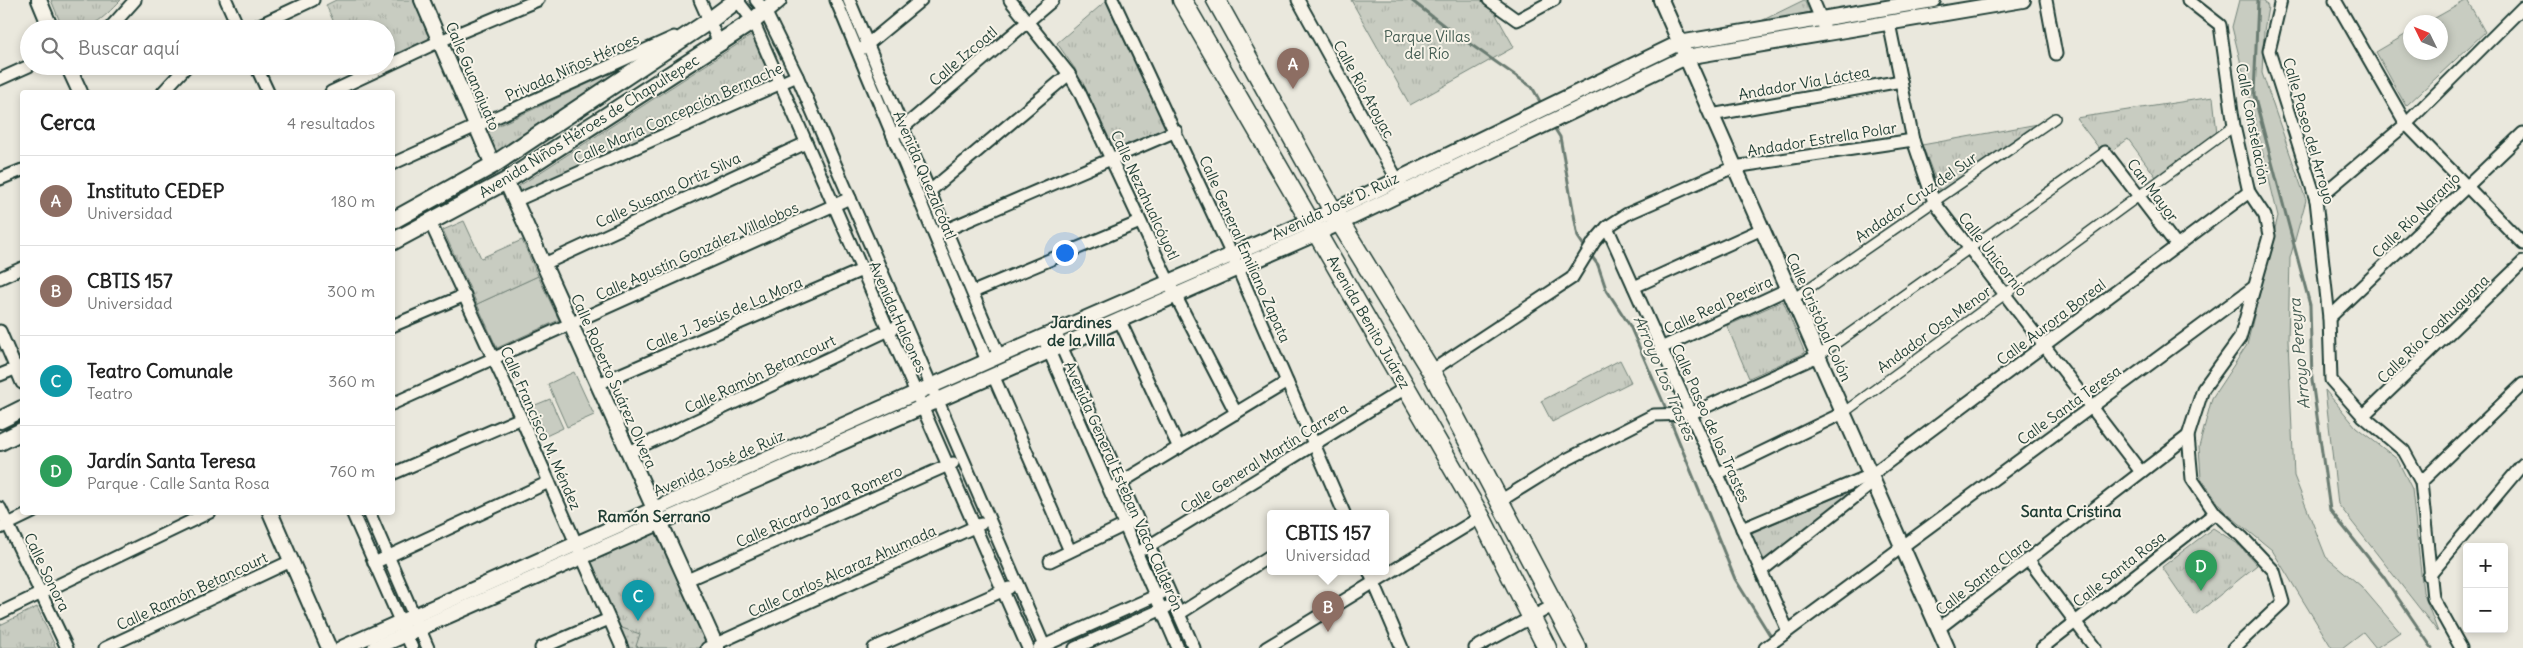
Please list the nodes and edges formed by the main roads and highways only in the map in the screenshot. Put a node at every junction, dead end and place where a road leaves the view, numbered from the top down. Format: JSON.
{"nodes":[{"id":1,"x":737,"y":0,"type":"edge"},
{"id":2,"x":778,"y":0,"type":"edge"},
{"id":3,"x":1182,"y":0,"type":"edge"},
{"id":4,"x":1216,"y":0,"type":"edge"},
{"id":5,"x":758,"y":11,"type":"edge"},
{"id":6,"x":1231,"y":28,"type":"junction"},
{"id":7,"x":1205,"y":41,"type":"junction"},
{"id":8,"x":395,"y":219,"type":"edge"},
{"id":9,"x":395,"y":240,"type":"edge"},
{"id":10,"x":20,"y":410,"type":"edge"},
{"id":11,"x":0,"y":420,"type":"edge"},
{"id":12,"x":20,"y":432,"type":"edge"},
{"id":13,"x":0,"y":442,"type":"edge"},
{"id":14,"x":1547,"y":648,"type":"edge"},
{"id":15,"x":1577,"y":648,"type":"edge"}],
"edges":[{"from":1,"to":8,"type":"main road","name":"Avenida Niños Héroes de Chapultepec"},
{"from":2,"to":5,"type":"main road","name":"Avenida Niños Héroes de Chapultepec"},
{"from":3,"to":7,"type":"main road","name":"Avenida Benito Juárez"},
{"from":4,"to":6,"type":"main road","name":"Avenida Benito Juárez"},
{"from":5,"to":9,"type":"main road","name":"Avenida Niños Héroes de Chapultepec"},
{"from":6,"to":7,"type":"main road"},
{"from":6,"to":15,"type":"main road","name":"Avenida Benito Juárez"},
{"from":7,"to":14,"type":"main road","name":"Avenida Benito Juárez"},
{"from":10,"to":11,"type":"main road"},
{"from":12,"to":13,"type":"main road"}]}
